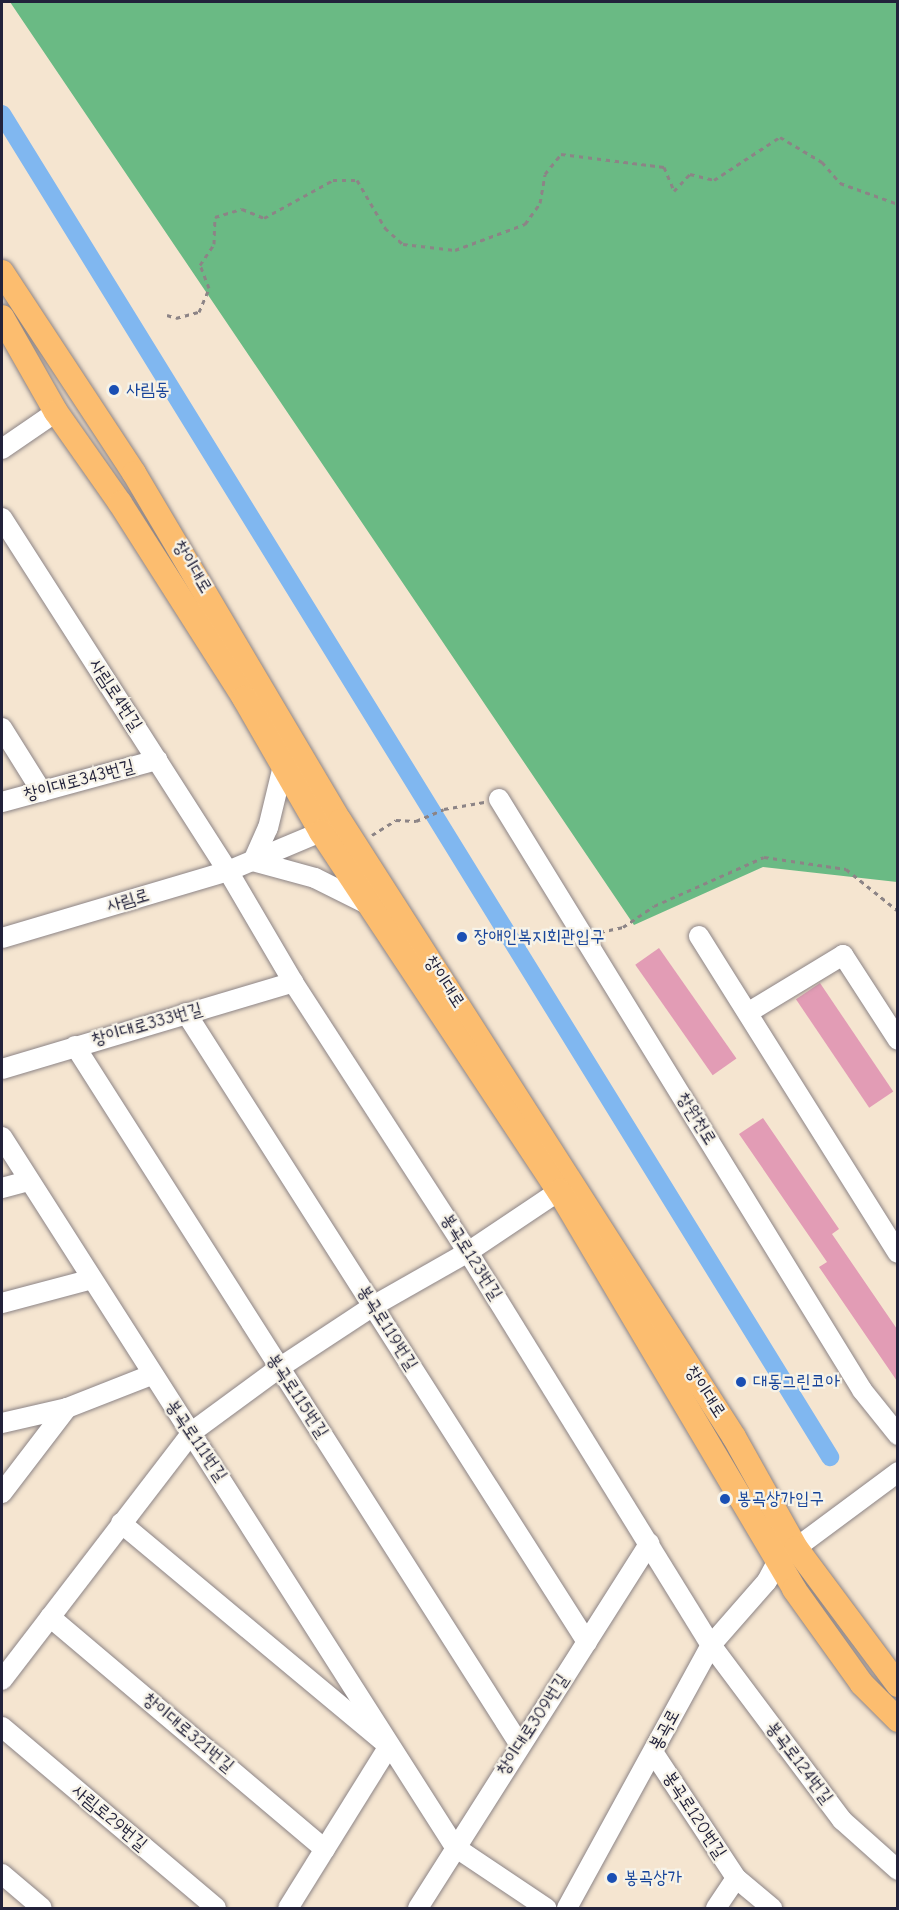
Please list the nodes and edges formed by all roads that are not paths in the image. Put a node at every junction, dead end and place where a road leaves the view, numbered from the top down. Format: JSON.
{"nodes":[{"id":1,"x":2,"y":272,"type":"edge"},
{"id":2,"x":2,"y":317,"type":"edge"},
{"id":3,"x":56,"y":412,"type":"junction"},
{"id":4,"x":2,"y":449,"type":"edge"},
{"id":5,"x":2,"y":518,"type":"edge"},
{"id":6,"x":2,"y":728,"type":"edge"},
{"id":7,"x":157,"y":760,"type":"junction"},
{"id":8,"x":283,"y":766,"type":"junction"},
{"id":9,"x":42,"y":792,"type":"junction"},
{"id":10,"x":499,"y":799,"type":"dead end"},
{"id":11,"x":2,"y":802,"type":"edge"},
{"id":12,"x":331,"y":827,"type":"junction"},
{"id":13,"x":253,"y":861,"type":"junction"},
{"id":14,"x":228,"y":871,"type":"junction"},
{"id":15,"x":369,"y":905,"type":"junction"},
{"id":16,"x":699,"y":936,"type":"dead end"},
{"id":17,"x":2,"y":938,"type":"edge"},
{"id":18,"x":293,"y":982,"type":"junction"},
{"id":19,"x":749,"y":1012,"type":"junction"},
{"id":20,"x":186,"y":1013,"type":"junction"},
{"id":21,"x":897,"y":1040,"type":"edge"},
{"id":22,"x":75,"y":1046,"type":"junction"},
{"id":23,"x":2,"y":1069,"type":"edge"},
{"id":24,"x":2,"y":1137,"type":"edge"},
{"id":25,"x":28,"y":1181,"type":"junction"},
{"id":26,"x":2,"y":1188,"type":"edge"},
{"id":27,"x":558,"y":1191,"type":"junction"},
{"id":28,"x":468,"y":1252,"type":"junction"},
{"id":29,"x":897,"y":1253,"type":"edge"},
{"id":30,"x":92,"y":1279,"type":"junction"},
{"id":31,"x":2,"y":1304,"type":"edge"},
{"id":32,"x":373,"y":1306,"type":"junction"},
{"id":33,"x":279,"y":1368,"type":"junction"},
{"id":34,"x":151,"y":1375,"type":"junction"},
{"id":35,"x":67,"y":1408,"type":"junction"},
{"id":36,"x":2,"y":1423,"type":"edge"},
{"id":37,"x":192,"y":1432,"type":"junction"},
{"id":38,"x":897,"y":1435,"type":"edge"},
{"id":39,"x":897,"y":1472,"type":"edge"},
{"id":40,"x":2,"y":1493,"type":"edge"},
{"id":41,"x":121,"y":1523,"type":"junction"},
{"id":42,"x":650,"y":1543,"type":"junction"},
{"id":43,"x":796,"y":1548,"type":"junction"},
{"id":44,"x":777,"y":1562,"type":"junction"},
{"id":45,"x":50,"y":1617,"type":"junction"},
{"id":46,"x":587,"y":1642,"type":"junction"},
{"id":47,"x":711,"y":1646,"type":"junction"},
{"id":48,"x":2,"y":1680,"type":"edge"},
{"id":49,"x":897,"y":1685,"type":"edge"},
{"id":50,"x":897,"y":1720,"type":"edge"},
{"id":51,"x":2,"y":1727,"type":"edge"},
{"id":52,"x":520,"y":1745,"type":"junction"},
{"id":53,"x":389,"y":1746,"type":"junction"},
{"id":54,"x":653,"y":1752,"type":"junction"},
{"id":55,"x":455,"y":1847,"type":"junction"},
{"id":56,"x":326,"y":1849,"type":"junction"},
{"id":57,"x":897,"y":1869,"type":"edge"},
{"id":58,"x":2,"y":1874,"type":"edge"},
{"id":59,"x":736,"y":1878,"type":"junction"},
{"id":60,"x":42,"y":1908,"type":"edge"},
{"id":61,"x":216,"y":1908,"type":"edge"},
{"id":62,"x":288,"y":1908,"type":"edge"},
{"id":63,"x":418,"y":1908,"type":"edge"},
{"id":64,"x":546,"y":1908,"type":"edge"},
{"id":65,"x":567,"y":1908,"type":"edge"},
{"id":66,"x":716,"y":1908,"type":"edge"},
{"id":67,"x":772,"y":1908,"type":"edge"}],
"edges":[{"from":1,"to":12,"type":"main road","name":"창이대로"},
{"from":2,"to":3,"type":"main road","name":"창이대로"},
{"from":3,"to":4,"type":"street"},
{"from":3,"to":8,"type":"main road","name":"창이대로"},
{"from":5,"to":7,"type":"street","name":"사림로4번길"},
{"from":6,"to":9,"type":"street"},
{"from":7,"to":9,"type":"street","name":"창이대로343번길"},
{"from":7,"to":14,"type":"street","name":"사림로4번길"},
{"from":8,"to":12,"type":"main road","name":"창이대로"},
{"from":8,"to":13,"type":"street"},
{"from":9,"to":11,"type":"street","name":"창이대로343번길"},
{"from":10,"to":38,"type":"street","name":"창원천로"},
{"from":12,"to":13,"type":"street","name":"사림로"},
{"from":12,"to":15,"type":"main road","name":"창이대로"},
{"from":12,"to":43,"type":"main road","name":"창이대로"},
{"from":13,"to":14,"type":"street","name":"사림로"},
{"from":13,"to":15,"type":"street"},
{"from":14,"to":17,"type":"street","name":"사림로"},
{"from":14,"to":18,"type":"street","name":"봉곡로123번길"},
{"from":15,"to":27,"type":"main road","name":"창이대로"},
{"from":16,"to":19,"type":"street"},
{"from":18,"to":20,"type":"street","name":"창이대로333번길"},
{"from":18,"to":28,"type":"street","name":"봉곡로123번길"},
{"from":19,"to":21,"type":"street"},
{"from":19,"to":29,"type":"street"},
{"from":20,"to":22,"type":"street","name":"창이대로333번길"},
{"from":20,"to":32,"type":"street","name":"봉곡로119번길"},
{"from":22,"to":23,"type":"street","name":"창이대로333번길"},
{"from":22,"to":33,"type":"street","name":"봉곡로115번길"},
{"from":24,"to":25,"type":"street","name":"봉곡로111번길"},
{"from":25,"to":26,"type":"street"},
{"from":25,"to":30,"type":"street","name":"봉곡로111번길"},
{"from":27,"to":28,"type":"street"},
{"from":27,"to":44,"type":"main road","name":"창이대로"},
{"from":28,"to":32,"type":"street"},
{"from":28,"to":42,"type":"street","name":"봉곡로123번길"},
{"from":30,"to":31,"type":"street"},
{"from":30,"to":34,"type":"street","name":"봉곡로111번길"},
{"from":32,"to":33,"type":"street"},
{"from":32,"to":46,"type":"street","name":"봉곡로119번길"},
{"from":33,"to":37,"type":"street"},
{"from":33,"to":52,"type":"street","name":"봉곡로115번길"},
{"from":34,"to":35,"type":"street"},
{"from":34,"to":37,"type":"street","name":"봉곡로111번길"},
{"from":35,"to":36,"type":"street"},
{"from":35,"to":40,"type":"street"},
{"from":37,"to":41,"type":"street"},
{"from":37,"to":53,"type":"street","name":"봉곡로111번길"},
{"from":39,"to":43,"type":"street"},
{"from":41,"to":45,"type":"street"},
{"from":41,"to":53,"type":"street"},
{"from":42,"to":46,"type":"street","name":"창이대로309번길"},
{"from":42,"to":47,"type":"street","name":"봉곡로123번길"},
{"from":43,"to":44,"type":"street"},
{"from":43,"to":49,"type":"main road","name":"창이대로"},
{"from":44,"to":47,"type":"street","name":"봉곡로"},
{"from":44,"to":50,"type":"main road","name":"창이대로"},
{"from":45,"to":48,"type":"street"},
{"from":45,"to":56,"type":"street","name":"창이대로321번길"},
{"from":46,"to":52,"type":"street","name":"창이대로309번길"},
{"from":47,"to":54,"type":"street","name":"봉곡로"},
{"from":47,"to":57,"type":"street","name":"봉곡로124번길"},
{"from":51,"to":61,"type":"street","name":"사림로29번길"},
{"from":52,"to":55,"type":"street","name":"창이대로309번길"},
{"from":53,"to":55,"type":"street","name":"봉곡로111번길"},
{"from":53,"to":56,"type":"street"},
{"from":54,"to":59,"type":"street","name":"봉곡로120번길"},
{"from":54,"to":65,"type":"street","name":"봉곡로"},
{"from":55,"to":63,"type":"street","name":"창이대로309번길"},
{"from":55,"to":64,"type":"street","name":"봉곡로111번길"},
{"from":56,"to":62,"type":"street"},
{"from":58,"to":60,"type":"street"},
{"from":59,"to":66,"type":"street","name":"봉곡로120번길"},
{"from":59,"to":67,"type":"street","name":"봉곡로120번길"}]}
